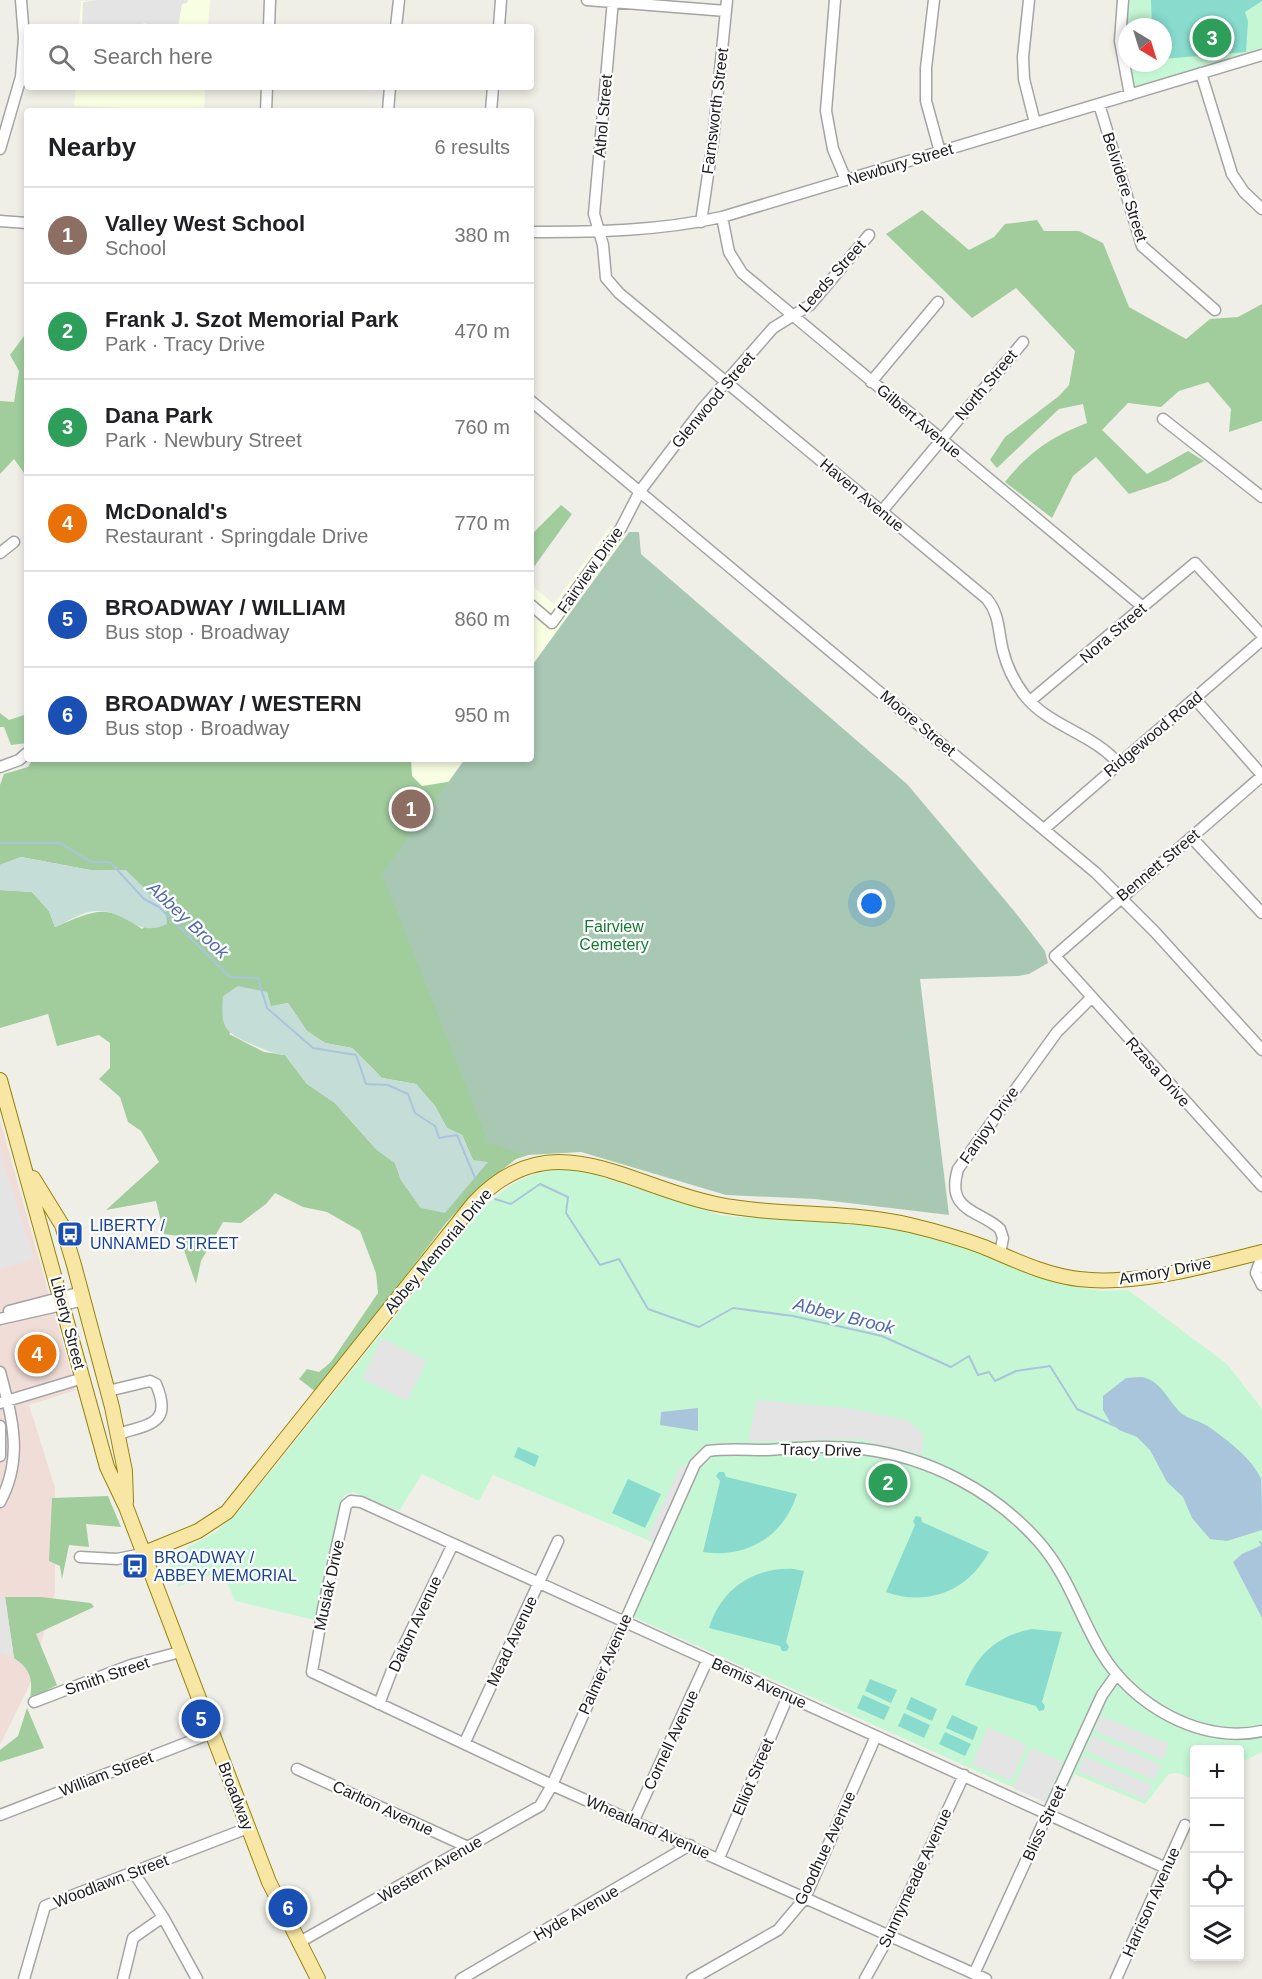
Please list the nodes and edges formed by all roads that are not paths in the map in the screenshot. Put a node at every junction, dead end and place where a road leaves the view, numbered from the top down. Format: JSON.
{"nodes":[{"id":1,"x":21,"y":0,"type":"edge"},
{"id":2,"x":270,"y":0,"type":"edge"},
{"id":3,"x":399,"y":0,"type":"edge"},
{"id":4,"x":501,"y":0,"type":"edge"},
{"id":5,"x":586,"y":0,"type":"edge"},
{"id":6,"x":836,"y":0,"type":"edge"},
{"id":7,"x":934,"y":0,"type":"edge"},
{"id":8,"x":1029,"y":0,"type":"edge"},
{"id":9,"x":1123,"y":0,"type":"edge"},
{"id":10,"x":612,"y":1,"type":"edge"},
{"id":11,"x":727,"y":6,"type":"edge"},
{"id":12,"x":269,"y":24,"type":"edge"},
{"id":13,"x":396,"y":24,"type":"edge"},
{"id":14,"x":499,"y":24,"type":"edge"},
{"id":15,"x":1262,"y":55,"type":"edge"},
{"id":16,"x":1201,"y":74,"type":"junction"},
{"id":17,"x":267,"y":90,"type":"edge"},
{"id":18,"x":390,"y":90,"type":"edge"},
{"id":19,"x":493,"y":90,"type":"edge"},
{"id":20,"x":1130,"y":94,"type":"junction"},
{"id":21,"x":1099,"y":104,"type":"junction"},
{"id":22,"x":266,"y":108,"type":"edge"},
{"id":23,"x":387,"y":108,"type":"edge"},
{"id":24,"x":491,"y":108,"type":"edge"},
{"id":25,"x":1035,"y":123,"type":"junction"},
{"id":26,"x":0,"y":149,"type":"edge"},
{"id":27,"x":940,"y":152,"type":"junction"},
{"id":28,"x":846,"y":180,"type":"junction"},
{"id":29,"x":1262,"y":209,"type":"edge"},
{"id":30,"x":722,"y":217,"type":"junction"},
{"id":31,"x":0,"y":221,"type":"edge"},
{"id":32,"x":701,"y":222,"type":"junction"},
{"id":33,"x":24,"y":223,"type":"edge"},
{"id":34,"x":597,"y":231,"type":"junction"},
{"id":35,"x":534,"y":232,"type":"edge"},
{"id":36,"x":869,"y":235,"type":"dead end"},
{"id":37,"x":938,"y":302,"type":"dead end"},
{"id":38,"x":1215,"y":310,"type":"dead end"},
{"id":39,"x":793,"y":317,"type":"junction"},
{"id":40,"x":1023,"y":342,"type":"dead end"},
{"id":41,"x":726,"y":381,"type":"junction"},
{"id":42,"x":871,"y":382,"type":"junction"},
{"id":43,"x":534,"y":404,"type":"edge"},
{"id":44,"x":1163,"y":419,"type":"dead end"},
{"id":45,"x":941,"y":439,"type":"junction"},
{"id":46,"x":640,"y":491,"type":"junction"},
{"id":47,"x":1262,"y":497,"type":"edge"},
{"id":48,"x":882,"y":511,"type":"junction"},
{"id":49,"x":14,"y":542,"type":"dead end"},
{"id":50,"x":0,"y":553,"type":"edge"},
{"id":51,"x":534,"y":607,"type":"edge"},
{"id":52,"x":1143,"y":607,"type":"junction"},
{"id":53,"x":1262,"y":635,"type":"edge"},
{"id":54,"x":1262,"y":640,"type":"edge"},
{"id":55,"x":1195,"y":699,"type":"junction"},
{"id":56,"x":1030,"y":701,"type":"junction"},
{"id":57,"x":24,"y":756,"type":"edge"},
{"id":58,"x":1118,"y":763,"type":"junction"},
{"id":59,"x":0,"y":767,"type":"edge"},
{"id":60,"x":1262,"y":775,"type":"edge"},
{"id":61,"x":1044,"y":829,"type":"junction"},
{"id":62,"x":1192,"y":838,"type":"junction"},
{"id":63,"x":1121,"y":896,"type":"junction"},
{"id":64,"x":1262,"y":913,"type":"edge"},
{"id":65,"x":1055,"y":956,"type":"joint"},
{"id":66,"x":1092,"y":998,"type":"junction"},
{"id":67,"x":1262,"y":1050,"type":"edge"},
{"id":68,"x":0,"y":1080,"type":"edge"},
{"id":69,"x":26,"y":1166,"type":"junction"},
{"id":70,"x":1262,"y":1186,"type":"edge"},
{"id":71,"x":1000,"y":1254,"type":"junction"},
{"id":72,"x":1262,"y":1254,"type":"edge"},
{"id":73,"x":1262,"y":1285,"type":"edge"},
{"id":74,"x":83,"y":1296,"type":"junction"},
{"id":75,"x":63,"y":1301,"type":"junction"},
{"id":76,"x":0,"y":1317,"type":"edge"},
{"id":77,"x":0,"y":1372,"type":"edge"},
{"id":78,"x":83,"y":1378,"type":"junction"},
{"id":79,"x":108,"y":1391,"type":"junction"},
{"id":80,"x":4,"y":1402,"type":"edge"},
{"id":81,"x":0,"y":1426,"type":"edge"},
{"id":82,"x":117,"y":1434,"type":"junction"},
{"id":83,"x":122,"y":1455,"type":"joint"},
{"id":84,"x":0,"y":1456,"type":"edge"},
{"id":85,"x":112,"y":1479,"type":"joint"},
{"id":86,"x":351,"y":1501,"type":"joint"},
{"id":87,"x":0,"y":1502,"type":"edge"},
{"id":88,"x":126,"y":1507,"type":"junction"},
{"id":89,"x":558,"y":1541,"type":"dead end"},
{"id":90,"x":453,"y":1544,"type":"junction"},
{"id":91,"x":658,"y":1544,"type":"joint"},
{"id":92,"x":142,"y":1554,"type":"junction"},
{"id":93,"x":80,"y":1557,"type":"dead end"},
{"id":94,"x":539,"y":1582,"type":"junction"},
{"id":95,"x":624,"y":1621,"type":"junction"},
{"id":96,"x":180,"y":1652,"type":"junction"},
{"id":97,"x":707,"y":1660,"type":"junction"},
{"id":98,"x":312,"y":1672,"type":"joint"},
{"id":99,"x":1117,"y":1674,"type":"junction"},
{"id":100,"x":788,"y":1696,"type":"junction"},
{"id":101,"x":34,"y":1702,"type":"dead end"},
{"id":102,"x":379,"y":1704,"type":"junction"},
{"id":103,"x":1262,"y":1731,"type":"edge"},
{"id":104,"x":212,"y":1733,"type":"junction"},
{"id":105,"x":876,"y":1736,"type":"junction"},
{"id":106,"x":465,"y":1742,"type":"junction"},
{"id":107,"x":297,"y":1768,"type":"dead end"},
{"id":108,"x":964,"y":1775,"type":"junction"},
{"id":109,"x":552,"y":1785,"type":"junction"},
{"id":110,"x":1048,"y":1814,"type":"junction"},
{"id":111,"x":0,"y":1815,"type":"edge"},
{"id":112,"x":634,"y":1820,"type":"junction"},
{"id":113,"x":1185,"y":1825,"type":"dead end"},
{"id":114,"x":249,"y":1828,"type":"junction"},
{"id":115,"x":690,"y":1845,"type":"junction"},
{"id":116,"x":468,"y":1847,"type":"junction"},
{"id":117,"x":719,"y":1858,"type":"junction"},
{"id":118,"x":1166,"y":1868,"type":"junction"},
{"id":119,"x":134,"y":1873,"type":"junction"},
{"id":120,"x":805,"y":1898,"type":"junction"},
{"id":121,"x":163,"y":1917,"type":"junction"},
{"id":122,"x":890,"y":1936,"type":"junction"},
{"id":123,"x":298,"y":1943,"type":"junction"},
{"id":124,"x":974,"y":1974,"type":"junction"},
{"id":125,"x":24,"y":1979,"type":"edge"},
{"id":126,"x":123,"y":1979,"type":"edge"},
{"id":127,"x":196,"y":1979,"type":"edge"},
{"id":128,"x":318,"y":1979,"type":"edge"},
{"id":129,"x":460,"y":1979,"type":"edge"},
{"id":130,"x":692,"y":1979,"type":"edge"},
{"id":131,"x":865,"y":1979,"type":"edge"},
{"id":132,"x":986,"y":1979,"type":"edge"},
{"id":133,"x":1116,"y":1979,"type":"edge"}],
"edges":[{"from":1,"to":26,"type":"street"},
{"from":2,"to":12,"type":"street"},
{"from":3,"to":13,"type":"street"},
{"from":4,"to":14,"type":"street"},
{"from":5,"to":10,"type":"street"},
{"from":6,"to":28,"type":"street"},
{"from":7,"to":27,"type":"street"},
{"from":8,"to":25,"type":"street"},
{"from":9,"to":20,"type":"street"},
{"from":10,"to":11,"type":"street"},
{"from":10,"to":34,"type":"street","name":"Athol Street"},
{"from":11,"to":32,"type":"street","name":"Farnsworth Street"},
{"from":15,"to":16,"type":"street","name":"Newbury Street"},
{"from":16,"to":20,"type":"street","name":"Newbury Street"},
{"from":16,"to":29,"type":"street"},
{"from":17,"to":22,"type":"street"},
{"from":18,"to":23,"type":"street"},
{"from":19,"to":24,"type":"street"},
{"from":20,"to":21,"type":"street","name":"Newbury Street"},
{"from":21,"to":25,"type":"street","name":"Newbury Street"},
{"from":21,"to":38,"type":"street","name":"Belvidere Street"},
{"from":25,"to":27,"type":"street","name":"Newbury Street"},
{"from":27,"to":28,"type":"street","name":"Newbury Street"},
{"from":28,"to":30,"type":"street","name":"Newbury Street"},
{"from":30,"to":32,"type":"street","name":"Newbury Street"},
{"from":30,"to":39,"type":"street","name":"Gilbert Avenue"},
{"from":31,"to":33,"type":"street"},
{"from":32,"to":34,"type":"street","name":"Newbury Street"},
{"from":34,"to":35,"type":"street","name":"Newbury Street"},
{"from":34,"to":41,"type":"street","name":"Haven Avenue"},
{"from":36,"to":39,"type":"street","name":"Leeds Street"},
{"from":37,"to":42,"type":"street"},
{"from":39,"to":41,"type":"street","name":"Glenwood Street"},
{"from":39,"to":42,"type":"street","name":"Gilbert Avenue"},
{"from":40,"to":45,"type":"street","name":"North Street"},
{"from":41,"to":46,"type":"street","name":"Glenwood Street"},
{"from":41,"to":48,"type":"street","name":"Haven Avenue"},
{"from":42,"to":45,"type":"street","name":"Gilbert Avenue"},
{"from":43,"to":46,"type":"street","name":"Moore Street"},
{"from":44,"to":47,"type":"street"},
{"from":45,"to":48,"type":"street","name":"North Street"},
{"from":45,"to":52,"type":"street","name":"Gilbert Avenue"},
{"from":46,"to":51,"type":"street","name":"Fairview Drive"},
{"from":46,"to":61,"type":"street","name":"Moore Street"},
{"from":48,"to":56,"type":"street","name":"Haven Avenue"},
{"from":49,"to":50,"type":"street"},
{"from":52,"to":53,"type":"street","name":"Nora Street"},
{"from":52,"to":56,"type":"street","name":"Nora Street"},
{"from":54,"to":55,"type":"street","name":"Ridgewood Road"},
{"from":55,"to":58,"type":"street","name":"Ridgewood Road"},
{"from":55,"to":60,"type":"street"},
{"from":56,"to":58,"type":"street","name":"Haven Avenue"},
{"from":57,"to":59,"type":"street"},
{"from":58,"to":61,"type":"street","name":"Ridgewood Road"},
{"from":60,"to":62,"type":"street","name":"Bennett Street"},
{"from":61,"to":63,"type":"street","name":"Moore Street"},
{"from":62,"to":63,"type":"street","name":"Bennett Street"},
{"from":62,"to":64,"type":"street"},
{"from":63,"to":65,"type":"street","name":"Bennett Street"},
{"from":63,"to":67,"type":"street","name":"Moore Street"},
{"from":65,"to":66,"type":"street","name":"Rzasa Drive"},
{"from":66,"to":70,"type":"street","name":"Rzasa Drive"},
{"from":66,"to":71,"type":"street","name":"Fanjoy Drive"},
{"from":68,"to":69,"type":"main road","name":"Liberty Street"},
{"from":69,"to":74,"type":"main road","name":"Liberty Street"},
{"from":69,"to":75,"type":"main road","name":"Liberty Street"},
{"from":71,"to":72,"type":"main road","name":"Armory Drive"},
{"from":71,"to":92,"type":"main road","name":"Abbey Memorial Drive"},
{"from":72,"to":73,"type":"street"},
{"from":74,"to":75,"type":"street"},
{"from":74,"to":79,"type":"main road","name":"Liberty Street"},
{"from":75,"to":76,"type":"street"},
{"from":75,"to":78,"type":"main road","name":"Liberty Street"},
{"from":77,"to":80,"type":"street"},
{"from":78,"to":80,"type":"street"},
{"from":78,"to":85,"type":"main road","name":"Liberty Street"},
{"from":79,"to":82,"type":"main road","name":"Liberty Street"},
{"from":79,"to":82,"type":"street"},
{"from":80,"to":87,"type":"street"},
{"from":81,"to":84,"type":"street"},
{"from":82,"to":83,"type":"main road","name":"Liberty Street"},
{"from":83,"to":88,"type":"main road","name":"Broadway"},
{"from":85,"to":88,"type":"main road","name":"Broadway"},
{"from":86,"to":90,"type":"street","name":"Bemis Avenue"},
{"from":86,"to":98,"type":"street","name":"Musiak Drive"},
{"from":88,"to":92,"type":"main road","name":"Broadway"},
{"from":89,"to":94,"type":"street","name":"Mead Avenue"},
{"from":90,"to":94,"type":"street","name":"Bemis Avenue"},
{"from":90,"to":102,"type":"street","name":"Dalton Avenue"},
{"from":91,"to":95,"type":"street","name":"Palmer Avenue"},
{"from":91,"to":99,"type":"street","name":"Tracy Drive"},
{"from":92,"to":93,"type":"street"},
{"from":92,"to":96,"type":"main road","name":"Broadway"},
{"from":94,"to":95,"type":"street","name":"Bemis Avenue"},
{"from":94,"to":106,"type":"street","name":"Mead Avenue"},
{"from":95,"to":97,"type":"street","name":"Bemis Avenue"},
{"from":95,"to":109,"type":"street","name":"Palmer Avenue"},
{"from":96,"to":101,"type":"street","name":"Smith Street"},
{"from":96,"to":104,"type":"main road","name":"Broadway"},
{"from":97,"to":100,"type":"street","name":"Bemis Avenue"},
{"from":97,"to":112,"type":"street","name":"Cornell Avenue"},
{"from":98,"to":102,"type":"street","name":"Wheatland Avenue"},
{"from":99,"to":103,"type":"street","name":"Tracy Drive"},
{"from":99,"to":110,"type":"street","name":"Bliss Street"},
{"from":100,"to":105,"type":"street","name":"Bemis Avenue"},
{"from":100,"to":117,"type":"street","name":"Elliot Street"},
{"from":102,"to":106,"type":"street","name":"Wheatland Avenue"},
{"from":104,"to":111,"type":"street","name":"William Street"},
{"from":104,"to":114,"type":"main road","name":"Broadway"},
{"from":105,"to":108,"type":"street","name":"Bemis Avenue"},
{"from":105,"to":120,"type":"street","name":"Goodhue Avenue"},
{"from":106,"to":109,"type":"street","name":"Wheatland Avenue"},
{"from":107,"to":116,"type":"street","name":"Carlton Avenue"},
{"from":108,"to":110,"type":"street","name":"Bemis Avenue"},
{"from":108,"to":122,"type":"street","name":"Sunnymeade Avenue"},
{"from":109,"to":112,"type":"street","name":"Wheatland Avenue"},
{"from":109,"to":116,"type":"street","name":"Western Avenue"},
{"from":110,"to":118,"type":"street","name":"Bemis Avenue"},
{"from":110,"to":124,"type":"street","name":"Bliss Street"},
{"from":112,"to":115,"type":"street","name":"Wheatland Avenue"},
{"from":113,"to":118,"type":"street","name":"Harrison Avenue"},
{"from":114,"to":119,"type":"street","name":"Woodlawn Street"},
{"from":114,"to":123,"type":"main road","name":"Broadway"},
{"from":115,"to":117,"type":"street","name":"Wheatland Avenue"},
{"from":115,"to":129,"type":"street","name":"Hyde Avenue"},
{"from":116,"to":123,"type":"street","name":"Western Avenue"},
{"from":117,"to":120,"type":"street","name":"Wheatland Avenue"},
{"from":118,"to":133,"type":"street","name":"Harrison Avenue"},
{"from":119,"to":121,"type":"street"},
{"from":119,"to":125,"type":"street","name":"Woodlawn Street"},
{"from":120,"to":122,"type":"street","name":"Wheatland Avenue"},
{"from":120,"to":130,"type":"street","name":"Goodhue Avenue"},
{"from":121,"to":126,"type":"street"},
{"from":121,"to":127,"type":"street"},
{"from":122,"to":124,"type":"street","name":"Wheatland Avenue"},
{"from":122,"to":131,"type":"street","name":"Sunnymeade Avenue"},
{"from":123,"to":128,"type":"main road","name":"Broadway"},
{"from":124,"to":132,"type":"street","name":"Wheatland Avenue"}]}
